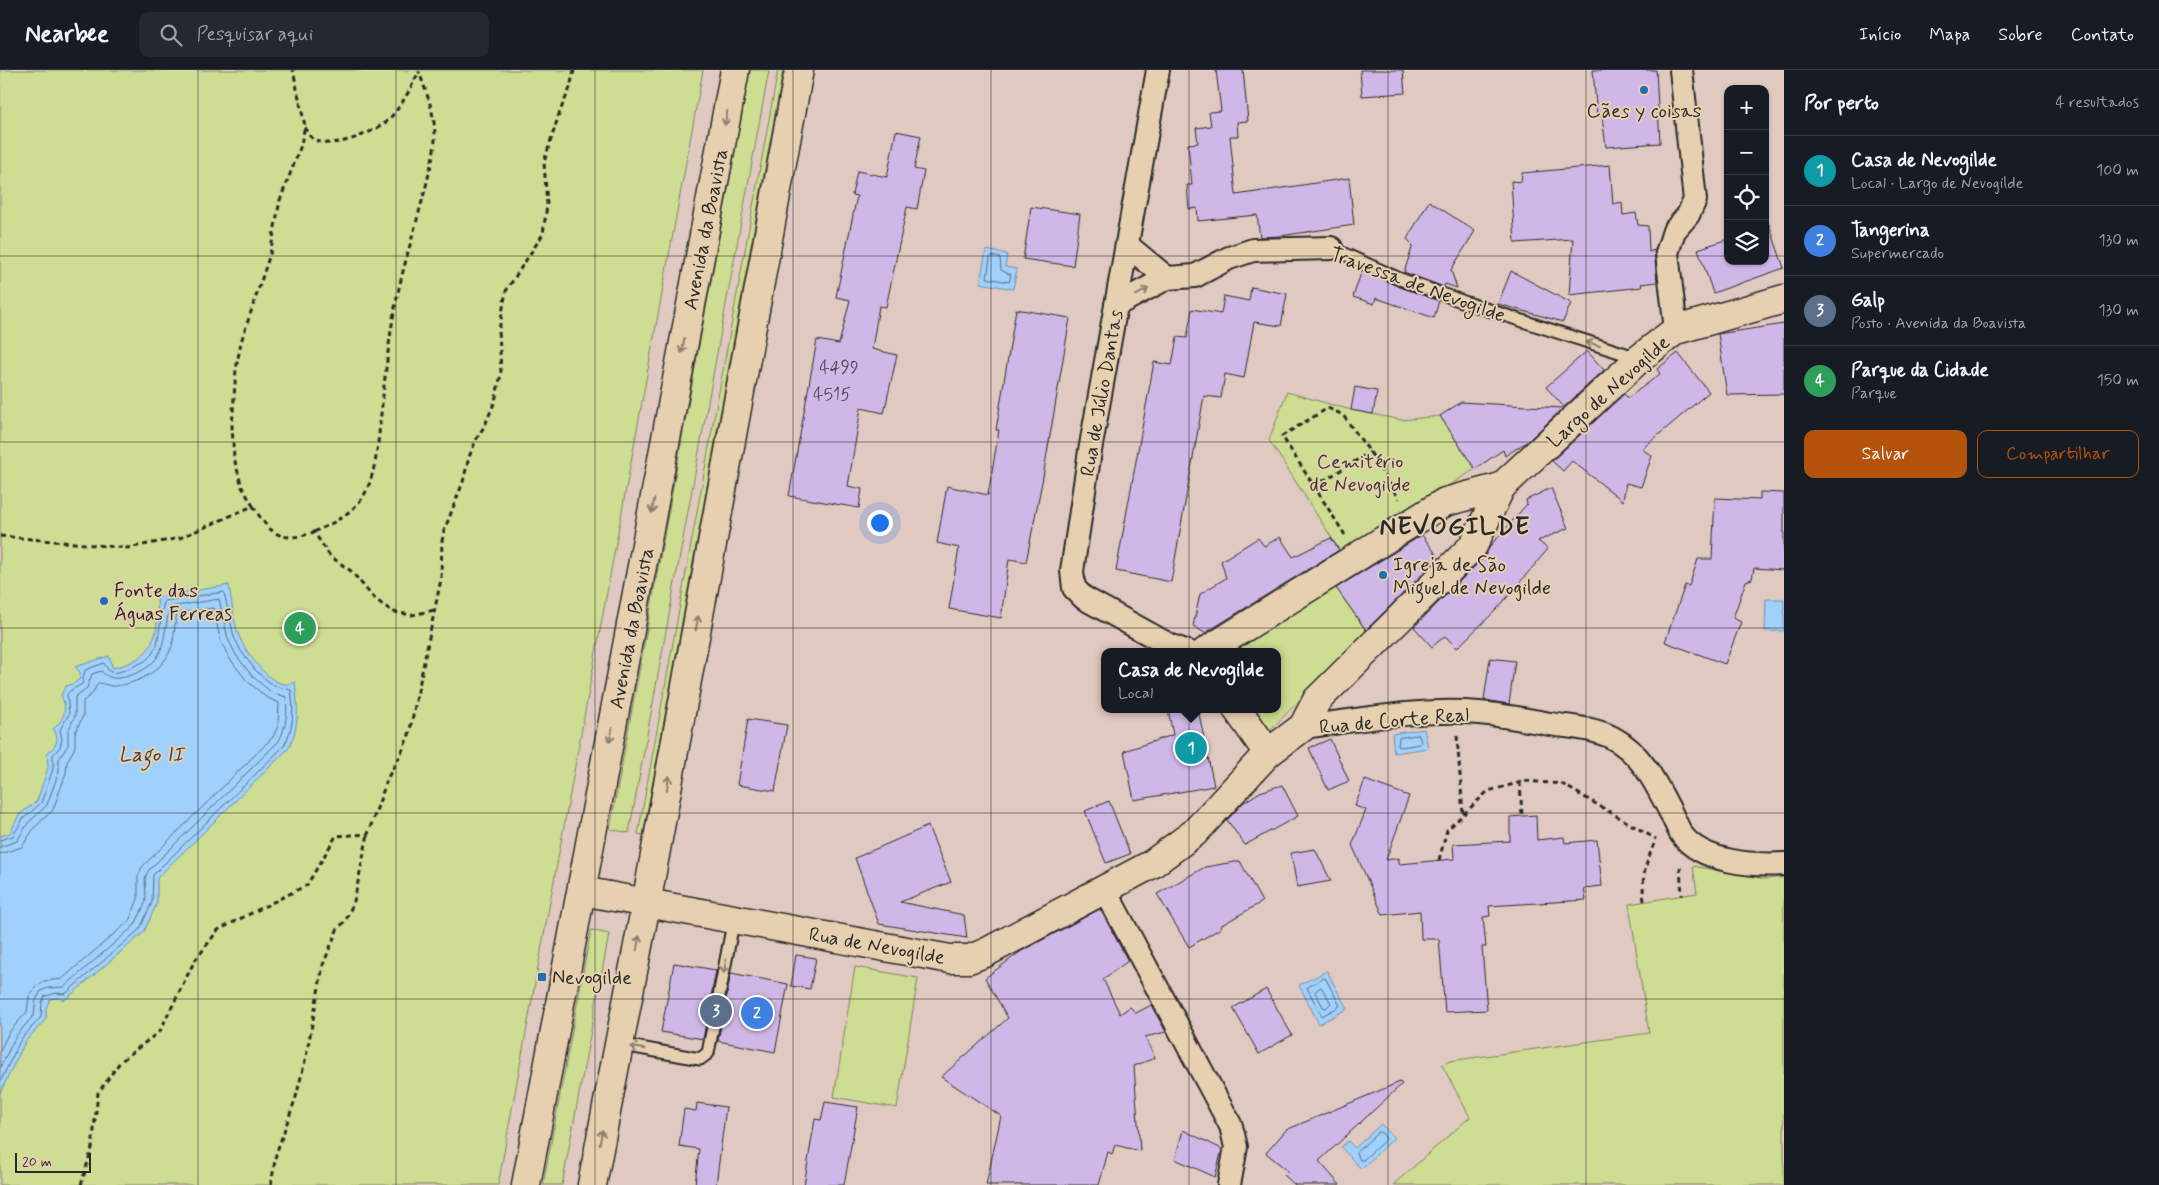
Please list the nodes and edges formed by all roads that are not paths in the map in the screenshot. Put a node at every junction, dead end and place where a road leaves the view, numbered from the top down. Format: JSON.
{"nodes":[{"id":1,"x":735,"y":70,"type":"edge"},
{"id":2,"x":799,"y":70,"type":"edge"},
{"id":3,"x":1158,"y":70,"type":"edge"},
{"id":4,"x":1681,"y":70,"type":"edge"},
{"id":5,"x":1127,"y":245,"type":"junction"},
{"id":6,"x":1331,"y":248,"type":"joint"},
{"id":7,"x":1167,"y":278,"type":"junction"},
{"id":8,"x":1784,"y":298,"type":"edge"},
{"id":9,"x":1116,"y":305,"type":"junction"},
{"id":10,"x":1676,"y":330,"type":"junction"},
{"id":11,"x":1639,"y":359,"type":"junction"},
{"id":12,"x":1501,"y":488,"type":"junction"},
{"id":13,"x":1177,"y":648,"type":"edge"},
{"id":14,"x":1211,"y":648,"type":"edge"},
{"id":15,"x":1240,"y":713,"type":"edge"},
{"id":16,"x":1302,"y":727,"type":"junction"},
{"id":17,"x":1268,"y":752,"type":"junction"},
{"id":18,"x":1152,"y":864,"type":"joint"},
{"id":19,"x":1784,"y":864,"type":"edge"},
{"id":20,"x":1105,"y":890,"type":"junction"},
{"id":21,"x":582,"y":891,"type":"junction"},
{"id":22,"x":646,"y":904,"type":"junction"},
{"id":23,"x":734,"y":918,"type":"junction"},
{"id":24,"x":618,"y":1044,"type":"junction"},
{"id":25,"x":526,"y":1185,"type":"edge"},
{"id":26,"x":592,"y":1185,"type":"edge"},
{"id":27,"x":1229,"y":1185,"type":"edge"}],
"edges":[{"from":1,"to":21,"type":"main road","name":"Avenida da Boavista","one_way":true},
{"from":22,"to":2,"type":"main road","one_way":true},
{"from":3,"to":5,"type":"street","name":"Rua de Júlio Dantas"},
{"from":4,"to":10,"type":"street"},
{"from":5,"to":7,"type":"street"},
{"from":5,"to":9,"type":"street","name":"Rua de Júlio Dantas"},
{"from":6,"to":7,"type":"street","name":"Travessa de Nevogilde"},
{"from":11,"to":6,"type":"lane","name":"Travessa de Nevogilde","one_way":true},
{"from":9,"to":7,"type":"street","name":"Travessa de Nevogilde","one_way":true},
{"from":8,"to":10,"type":"main road","name":"Largo de Nevogilde"},
{"from":9,"to":13,"type":"street","name":"Rua de Júlio Dantas"},
{"from":10,"to":11,"type":"main road","name":"Largo de Nevogilde"},
{"from":11,"to":12,"type":"main road","name":"Largo de Nevogilde"},
{"from":12,"to":14,"type":"main road","name":"Largo de Nevogilde"},
{"from":12,"to":16,"type":"main road","name":"Largo de Nevogilde"},
{"from":15,"to":17,"type":"main road"},
{"from":16,"to":17,"type":"main road","name":"Largo de Nevogilde"},
{"from":16,"to":19,"type":"street","name":"Rua de Corte Real"},
{"from":17,"to":18,"type":"main road","name":"Largo de Nevogilde"},
{"from":18,"to":20,"type":"main road","name":"Rua de Nevogilde"},
{"from":20,"to":23,"type":"main road","name":"Rua de Nevogilde"},
{"from":20,"to":27,"type":"street"},
{"from":21,"to":22,"type":"main road","name":"Rua de Nevogilde"},
{"from":21,"to":25,"type":"main road","name":"Avenida da Boavista"},
{"from":22,"to":23,"type":"main road","name":"Rua de Nevogilde"},
{"from":24,"to":22,"type":"main road","one_way":true},
{"from":23,"to":24,"type":"lane","one_way":true},
{"from":26,"to":24,"type":"main road","one_way":true}]}
